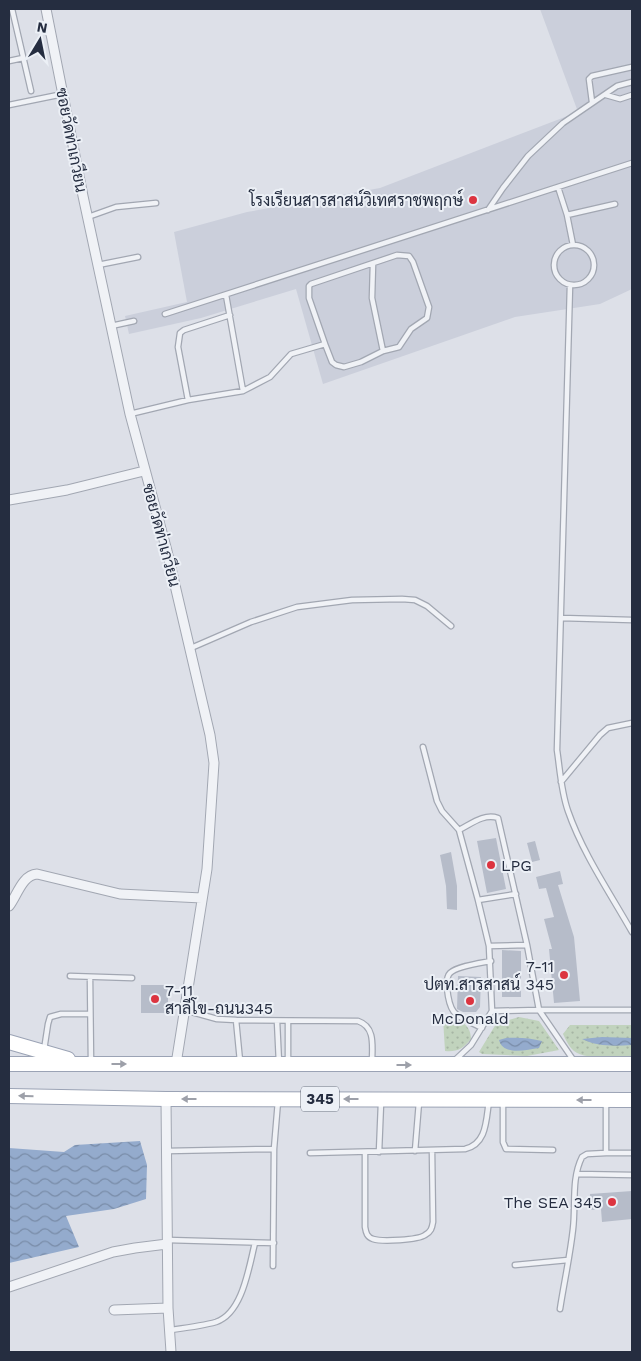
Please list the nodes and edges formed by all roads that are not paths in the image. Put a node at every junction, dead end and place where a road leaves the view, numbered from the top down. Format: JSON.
{"nodes":[{"id":1,"x":12,"y":9,"type":"edge"},
{"id":2,"x":46,"y":9,"type":"edge"},
{"id":3,"x":23,"y":58,"type":"junction"},
{"id":4,"x":9,"y":61,"type":"edge"},
{"id":5,"x":632,"y":67,"type":"edge"},
{"id":6,"x":632,"y":82,"type":"edge"},
{"id":7,"x":30,"y":91,"type":"dead end"},
{"id":8,"x":63,"y":94,"type":"junction"},
{"id":9,"x":606,"y":95,"type":"junction"},
{"id":10,"x":632,"y":95,"type":"edge"},
{"id":11,"x":592,"y":102,"type":"junction"},
{"id":12,"x":9,"y":105,"type":"edge"},
{"id":13,"x":632,"y":163,"type":"edge"},
{"id":14,"x":558,"y":187,"type":"junction"},
{"id":15,"x":156,"y":203,"type":"dead end"},
{"id":16,"x":615,"y":204,"type":"dead end"},
{"id":17,"x":488,"y":210,"type":"junction"},
{"id":18,"x":567,"y":215,"type":"junction"},
{"id":19,"x":88,"y":217,"type":"junction"},
{"id":20,"x":572,"y":245,"type":"junction"},
{"id":21,"x":138,"y":257,"type":"dead end"},
{"id":22,"x":373,"y":264,"type":"junction"},
{"id":23,"x":98,"y":265,"type":"junction"},
{"id":24,"x":570,"y":285,"type":"junction"},
{"id":25,"x":226,"y":295,"type":"junction"},
{"id":26,"x":165,"y":314,"type":"dead end"},
{"id":27,"x":230,"y":315,"type":"junction"},
{"id":28,"x":134,"y":321,"type":"dead end"},
{"id":29,"x":111,"y":326,"type":"junction"},
{"id":30,"x":325,"y":344,"type":"junction"},
{"id":31,"x":384,"y":351,"type":"junction"},
{"id":32,"x":243,"y":391,"type":"junction"},
{"id":33,"x":188,"y":400,"type":"junction"},
{"id":34,"x":130,"y":414,"type":"junction"},
{"id":35,"x":144,"y":471,"type":"junction"},
{"id":36,"x":9,"y":500,"type":"edge"},
{"id":37,"x":561,"y":618,"type":"junction"},
{"id":38,"x":632,"y":620,"type":"edge"},
{"id":39,"x":450,"y":626,"type":"dead end"},
{"id":40,"x":191,"y":648,"type":"junction"},
{"id":41,"x":632,"y":723,"type":"edge"},
{"id":42,"x":422,"y":747,"type":"dead end"},
{"id":43,"x":561,"y":782,"type":"junction"},
{"id":44,"x":459,"y":830,"type":"junction"},
{"id":45,"x":516,"y":894,"type":"junction"},
{"id":46,"x":202,"y":898,"type":"junction"},
{"id":47,"x":478,"y":900,"type":"junction"},
{"id":48,"x":9,"y":906,"type":"edge"},
{"id":49,"x":632,"y":932,"type":"edge"},
{"id":50,"x":527,"y":945,"type":"junction"},
{"id":51,"x":489,"y":946,"type":"junction"},
{"id":52,"x":491,"y":961,"type":"junction"},
{"id":53,"x":70,"y":976,"type":"dead end"},
{"id":54,"x":90,"y":977,"type":"junction"},
{"id":55,"x":132,"y":978,"type":"dead end"},
{"id":56,"x":184,"y":1010,"type":"junction"},
{"id":57,"x":539,"y":1010,"type":"junction"},
{"id":58,"x":632,"y":1010,"type":"edge"},
{"id":59,"x":492,"y":1011,"type":"junction"},
{"id":60,"x":90,"y":1014,"type":"junction"},
{"id":61,"x":236,"y":1020,"type":"junction"},
{"id":62,"x":277,"y":1021,"type":"junction"},
{"id":63,"x":288,"y":1021,"type":"junction"},
{"id":64,"x":482,"y":1028,"type":"junction"},
{"id":65,"x":9,"y":1042,"type":"edge"},
{"id":66,"x":44,"y":1052,"type":"junction"},
{"id":67,"x":9,"y":1064,"type":"edge"},
{"id":68,"x":86,"y":1064,"type":"junction"},
{"id":69,"x":176,"y":1064,"type":"junction"},
{"id":70,"x":284,"y":1064,"type":"junction"},
{"id":71,"x":451,"y":1064,"type":"junction"},
{"id":72,"x":576,"y":1064,"type":"junction"},
{"id":73,"x":632,"y":1064,"type":"edge"},
{"id":74,"x":241,"y":1065,"type":"junction"},
{"id":75,"x":372,"y":1065,"type":"junction"},
{"id":76,"x":9,"y":1096,"type":"edge"},
{"id":77,"x":166,"y":1099,"type":"junction"},
{"id":78,"x":381,"y":1099,"type":"junction"},
{"id":79,"x":419,"y":1099,"type":"junction"},
{"id":80,"x":496,"y":1099,"type":"junction"},
{"id":81,"x":278,"y":1100,"type":"junction"},
{"id":82,"x":606,"y":1100,"type":"junction"},
{"id":83,"x":632,"y":1100,"type":"edge"},
{"id":84,"x":274,"y":1148,"type":"junction"},
{"id":85,"x":432,"y":1150,"type":"junction"},
{"id":86,"x":554,"y":1150,"type":"dead end"},
{"id":87,"x":167,"y":1151,"type":"junction"},
{"id":88,"x":415,"y":1151,"type":"junction"},
{"id":89,"x":379,"y":1152,"type":"junction"},
{"id":90,"x":310,"y":1153,"type":"dead end"},
{"id":91,"x":365,"y":1153,"type":"junction"},
{"id":92,"x":606,"y":1153,"type":"junction"},
{"id":93,"x":632,"y":1153,"type":"edge"},
{"id":94,"x":577,"y":1174,"type":"junction"},
{"id":95,"x":632,"y":1175,"type":"edge"},
{"id":96,"x":168,"y":1242,"type":"junction"},
{"id":97,"x":255,"y":1243,"type":"junction"},
{"id":98,"x":274,"y":1243,"type":"junction"},
{"id":99,"x":568,"y":1260,"type":"junction"},
{"id":100,"x":514,"y":1265,"type":"dead end"},
{"id":101,"x":273,"y":1266,"type":"dead end"},
{"id":102,"x":9,"y":1287,"type":"edge"},
{"id":103,"x":168,"y":1308,"type":"junction"},
{"id":104,"x":560,"y":1309,"type":"dead end"},
{"id":105,"x":114,"y":1310,"type":"dead end"},
{"id":106,"x":169,"y":1330,"type":"junction"},
{"id":107,"x":171,"y":1352,"type":"edge"}],
"edges":[{"from":1,"to":3,"type":"lane"},
{"from":2,"to":8,"type":"street","name":"ซอยวัดท่าเกวียน"},
{"from":3,"to":4,"type":"lane"},
{"from":3,"to":7,"type":"lane"},
{"from":5,"to":11,"type":"lane"},
{"from":6,"to":9,"type":"lane"},
{"from":8,"to":12,"type":"lane"},
{"from":8,"to":19,"type":"street","name":"ซอยวัดท่าเกวียน"},
{"from":9,"to":10,"type":"lane"},
{"from":9,"to":11,"type":"lane"},
{"from":11,"to":17,"type":"lane"},
{"from":13,"to":14,"type":"lane"},
{"from":14,"to":17,"type":"lane"},
{"from":14,"to":18,"type":"lane"},
{"from":15,"to":19,"type":"lane"},
{"from":16,"to":18,"type":"lane"},
{"from":17,"to":25,"type":"lane"},
{"from":18,"to":20,"type":"lane"},
{"from":19,"to":23,"type":"street","name":"ซอยวัดท่าเกวียน"},
{"from":20,"to":24,"type":"lane"},
{"from":20,"to":24,"type":"lane"},
{"from":21,"to":23,"type":"lane"},
{"from":22,"to":30,"type":"lane"},
{"from":22,"to":31,"type":"lane"},
{"from":22,"to":31,"type":"lane"},
{"from":23,"to":29,"type":"street","name":"ซอยวัดท่าเกวียน"},
{"from":24,"to":37,"type":"lane"},
{"from":25,"to":26,"type":"lane"},
{"from":25,"to":27,"type":"lane"},
{"from":27,"to":32,"type":"lane"},
{"from":27,"to":33,"type":"lane"},
{"from":28,"to":29,"type":"lane"},
{"from":29,"to":34,"type":"street","name":"ซอยวัดท่าเกวียน"},
{"from":30,"to":31,"type":"lane"},
{"from":30,"to":32,"type":"lane"},
{"from":32,"to":33,"type":"lane"},
{"from":33,"to":34,"type":"lane"},
{"from":34,"to":35,"type":"street","name":"ซอยวัดท่าเกวียน"},
{"from":35,"to":36,"type":"street"},
{"from":35,"to":40,"type":"street","name":"ซอยวัดท่าเกวียน"},
{"from":37,"to":38,"type":"lane"},
{"from":37,"to":43,"type":"lane"},
{"from":39,"to":40,"type":"lane"},
{"from":40,"to":46,"type":"street","name":"ซอยวัดท่าเกวียน"},
{"from":41,"to":43,"type":"lane"},
{"from":42,"to":44,"type":"lane"},
{"from":43,"to":49,"type":"lane"},
{"from":44,"to":45,"type":"lane"},
{"from":44,"to":47,"type":"lane"},
{"from":45,"to":47,"type":"lane"},
{"from":45,"to":50,"type":"lane"},
{"from":46,"to":48,"type":"street"},
{"from":46,"to":56,"type":"street","name":"ซอยวัดท่าเกวียน"},
{"from":47,"to":51,"type":"lane"},
{"from":50,"to":51,"type":"lane"},
{"from":50,"to":57,"type":"lane"},
{"from":51,"to":52,"type":"lane"},
{"from":52,"to":59,"type":"lane"},
{"from":52,"to":64,"type":"lane"},
{"from":53,"to":54,"type":"lane"},
{"from":54,"to":55,"type":"lane"},
{"from":54,"to":60,"type":"lane"},
{"from":56,"to":61,"type":"lane"},
{"from":56,"to":69,"type":"street","name":"ซอยวัดท่าเกวียน"},
{"from":57,"to":58,"type":"lane"},
{"from":57,"to":59,"type":"lane"},
{"from":57,"to":72,"type":"lane"},
{"from":59,"to":64,"type":"lane"},
{"from":60,"to":66,"type":"lane"},
{"from":60,"to":68,"type":"lane"},
{"from":61,"to":62,"type":"lane"},
{"from":61,"to":74,"type":"lane"},
{"from":62,"to":63,"type":"lane"},
{"from":62,"to":70,"type":"lane"},
{"from":63,"to":70,"type":"lane"},
{"from":63,"to":75,"type":"lane"},
{"from":64,"to":71,"type":"lane"},
{"from":65,"to":66,"type":"main road"},
{"from":66,"to":68,"type":"main road"},
{"from":67,"to":68,"type":"main road","number":"345"},
{"from":68,"to":69,"type":"main road","number":"345","one_way":true},
{"from":69,"to":74,"type":"main road","number":"345"},
{"from":70,"to":74,"type":"main road","number":"345"},
{"from":70,"to":75,"type":"main road","number":"345"},
{"from":71,"to":72,"type":"main road","number":"345"},
{"from":75,"to":71,"type":"main road","number":"345","one_way":true},
{"from":72,"to":73,"type":"main road","number":"345"},
{"from":77,"to":76,"type":"main road","number":"345","one_way":true},
{"from":81,"to":77,"type":"main road","number":"345","one_way":true},
{"from":77,"to":87,"type":"street"},
{"from":78,"to":79,"type":"main road","number":"345"},
{"from":78,"to":81,"type":"main road","number":"345","one_way":true},
{"from":78,"to":89,"type":"lane"},
{"from":79,"to":80,"type":"main road","number":"345"},
{"from":79,"to":88,"type":"lane"},
{"from":82,"to":80,"type":"main road","number":"345","one_way":true},
{"from":80,"to":85,"type":"lane"},
{"from":80,"to":86,"type":"lane"},
{"from":81,"to":84,"type":"lane"},
{"from":82,"to":83,"type":"main road","number":"345"},
{"from":82,"to":92,"type":"lane"},
{"from":84,"to":87,"type":"lane"},
{"from":84,"to":98,"type":"lane"},
{"from":85,"to":88,"type":"lane"},
{"from":85,"to":91,"type":"lane"},
{"from":87,"to":96,"type":"street"},
{"from":88,"to":89,"type":"lane"},
{"from":89,"to":91,"type":"lane"},
{"from":90,"to":91,"type":"lane"},
{"from":92,"to":93,"type":"lane"},
{"from":92,"to":94,"type":"lane"},
{"from":94,"to":95,"type":"lane"},
{"from":94,"to":99,"type":"lane"},
{"from":96,"to":97,"type":"lane"},
{"from":96,"to":102,"type":"street"},
{"from":96,"to":103,"type":"street"},
{"from":97,"to":98,"type":"lane"},
{"from":97,"to":106,"type":"lane"},
{"from":98,"to":101,"type":"lane"},
{"from":99,"to":100,"type":"lane"},
{"from":99,"to":104,"type":"lane"},
{"from":103,"to":105,"type":"street"},
{"from":103,"to":106,"type":"street"},
{"from":106,"to":107,"type":"street"}]}
